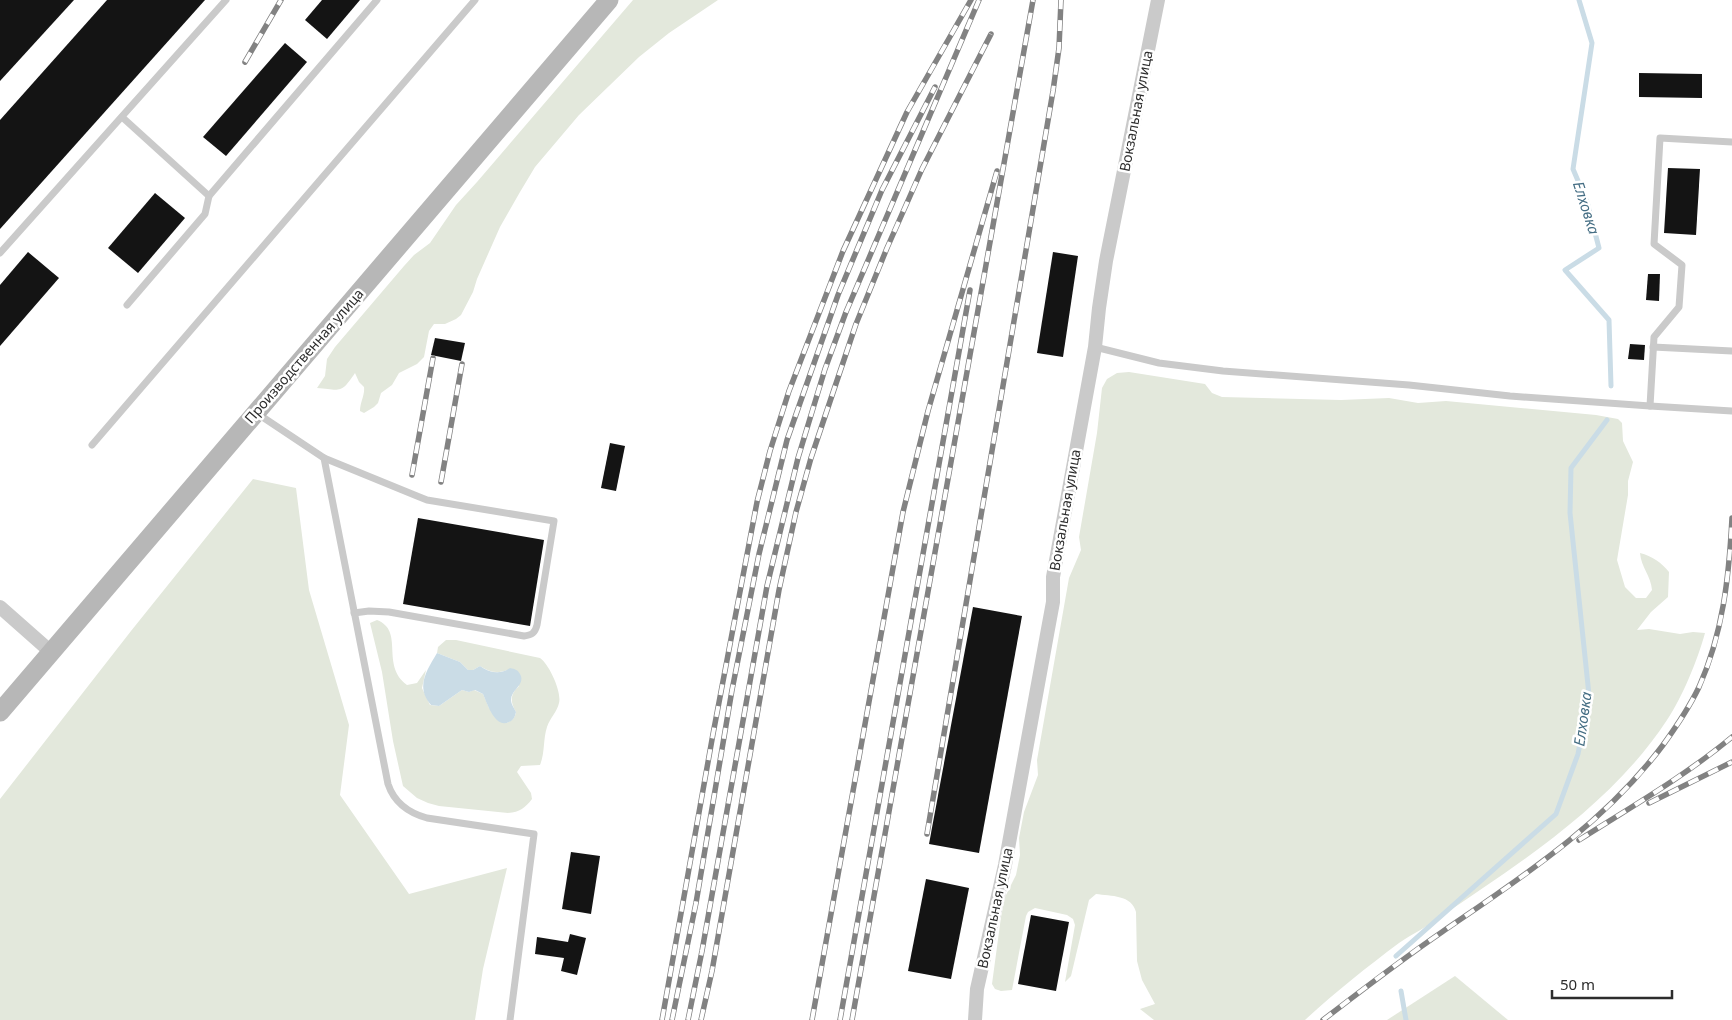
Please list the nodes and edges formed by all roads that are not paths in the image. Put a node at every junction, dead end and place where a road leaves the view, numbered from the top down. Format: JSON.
{"nodes":[{"id":1,"x":226,"y":0,"type":"edge"},
{"id":2,"x":377,"y":0,"type":"edge"},
{"id":3,"x":475,"y":0,"type":"edge"},
{"id":4,"x":609,"y":0,"type":"edge"},
{"id":5,"x":1158,"y":0,"type":"edge"},
{"id":6,"x":122,"y":117,"type":"junction"},
{"id":7,"x":1732,"y":142,"type":"edge"},
{"id":8,"x":209,"y":196,"type":"junction"},
{"id":9,"x":0,"y":253,"type":"edge"},
{"id":10,"x":127,"y":305,"type":"dead end"},
{"id":11,"x":1095,"y":347,"type":"junction"},
{"id":12,"x":1653,"y":347,"type":"junction"},
{"id":13,"x":1732,"y":351,"type":"edge"},
{"id":14,"x":1650,"y":406,"type":"junction"},
{"id":15,"x":1732,"y":411,"type":"edge"},
{"id":16,"x":255,"y":413,"type":"junction"},
{"id":17,"x":92,"y":445,"type":"dead end"},
{"id":18,"x":324,"y":458,"type":"junction"},
{"id":19,"x":0,"y":607,"type":"edge"},
{"id":20,"x":354,"y":613,"type":"junction"},
{"id":21,"x":51,"y":652,"type":"junction"},
{"id":22,"x":0,"y":712,"type":"edge"},
{"id":23,"x":510,"y":1020,"type":"edge"},
{"id":24,"x":975,"y":1020,"type":"edge"}],
"edges":[{"from":1,"to":6,"type":"lane"},
{"from":2,"to":8,"type":"lane"},
{"from":3,"to":17,"type":"lane"},
{"from":4,"to":16,"type":"main road","name":"Производственная улица"},
{"from":5,"to":11,"type":"street","name":"Вокзальная улица"},
{"from":6,"to":8,"type":"lane"},
{"from":6,"to":9,"type":"lane"},
{"from":7,"to":12,"type":"lane"},
{"from":8,"to":10,"type":"lane"},
{"from":11,"to":14,"type":"lane"},
{"from":11,"to":24,"type":"street","name":"Вокзальная улица"},
{"from":12,"to":13,"type":"lane"},
{"from":12,"to":14,"type":"lane"},
{"from":14,"to":15,"type":"lane"},
{"from":16,"to":18,"type":"lane"},
{"from":16,"to":21,"type":"main road","name":"Производственная улица"},
{"from":18,"to":20,"type":"lane"},
{"from":18,"to":20,"type":"lane"},
{"from":19,"to":21,"type":"street"},
{"from":20,"to":23,"type":"lane"},
{"from":21,"to":22,"type":"main road","name":"Производственная улица"}]}
